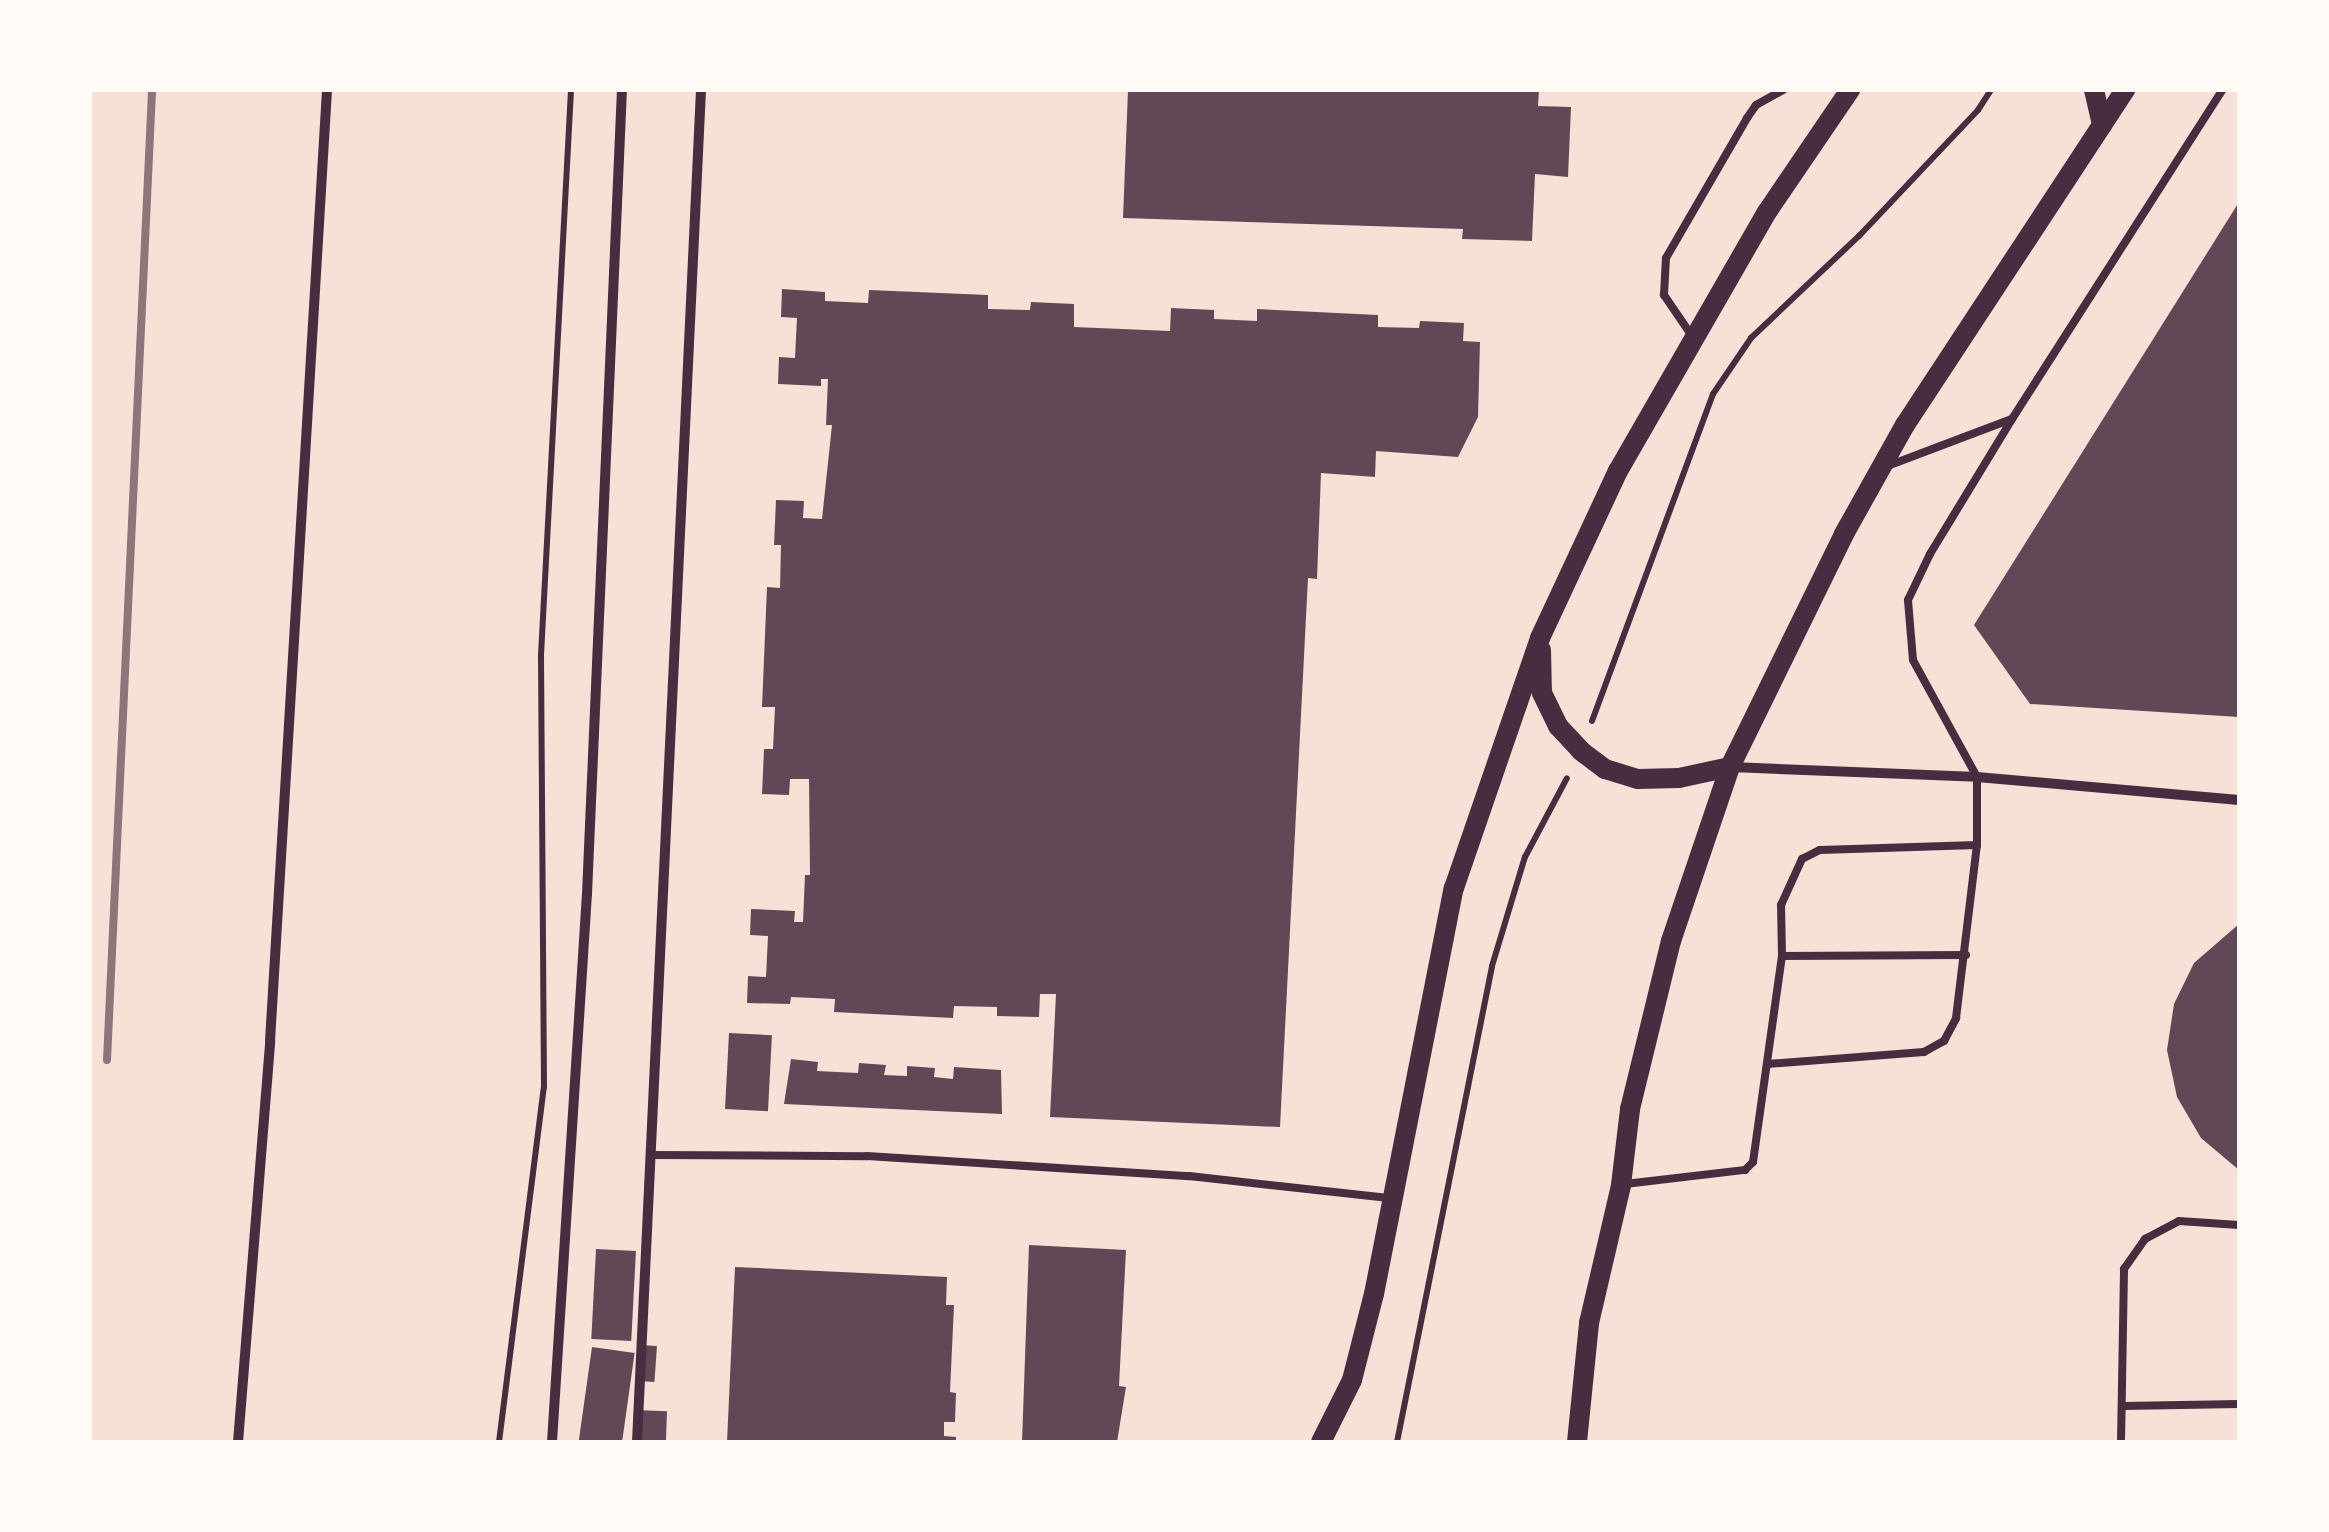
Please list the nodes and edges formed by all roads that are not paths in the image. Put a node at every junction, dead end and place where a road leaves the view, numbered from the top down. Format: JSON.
{"nodes":[{"id":1,"x":327,"y":90,"type":"edge"},
{"id":2,"x":622,"y":90,"type":"edge"},
{"id":3,"x":701,"y":90,"type":"edge"},
{"id":4,"x":1759,"y":90,"type":"edge"},
{"id":5,"x":1782,"y":90,"type":"edge"},
{"id":6,"x":1850,"y":90,"type":"edge"},
{"id":7,"x":2094,"y":90,"type":"edge"},
{"id":8,"x":2125,"y":90,"type":"edge"},
{"id":9,"x":2222,"y":90,"type":"edge"},
{"id":10,"x":1769,"y":97,"type":"junction"},
{"id":11,"x":2102,"y":125,"type":"junction"},
{"id":12,"x":1694,"y":338,"type":"junction"},
{"id":13,"x":2012,"y":418,"type":"junction"},
{"id":14,"x":1881,"y":469,"type":"junction"},
{"id":15,"x":1540,"y":638,"type":"junction"},
{"id":16,"x":1730,"y":766,"type":"junction"},
{"id":17,"x":1977,"y":777,"type":"junction"},
{"id":18,"x":2239,"y":800,"type":"edge"},
{"id":19,"x":1977,"y":845,"type":"junction"},
{"id":20,"x":1966,"y":955,"type":"junction"},
{"id":21,"x":1782,"y":956,"type":"junction"},
{"id":22,"x":1767,"y":1064,"type":"junction"},
{"id":23,"x":650,"y":1155,"type":"junction"},
{"id":24,"x":1620,"y":1184,"type":"junction"},
{"id":25,"x":1393,"y":1199,"type":"junction"},
{"id":26,"x":2239,"y":1225,"type":"edge"},
{"id":27,"x":2239,"y":1404,"type":"edge"},
{"id":28,"x":2122,"y":1406,"type":"junction"},
{"id":29,"x":238,"y":1442,"type":"edge"},
{"id":30,"x":552,"y":1442,"type":"edge"},
{"id":31,"x":637,"y":1442,"type":"edge"},
{"id":32,"x":1321,"y":1442,"type":"edge"},
{"id":33,"x":1577,"y":1442,"type":"edge"},
{"id":34,"x":2121,"y":1442,"type":"edge"}],
"edges":[{"from":1,"to":29,"type":"street"},
{"from":2,"to":30,"type":"street"},
{"from":3,"to":23,"type":"street"},
{"from":4,"to":10,"type":"lane"},
{"from":5,"to":10,"type":"lane"},
{"from":6,"to":12,"type":"main road"},
{"from":7,"to":11,"type":"main road"},
{"from":8,"to":11,"type":"main road"},
{"from":9,"to":13,"type":"lane"},
{"from":10,"to":12,"type":"lane"},
{"from":11,"to":14,"type":"main road"},
{"from":12,"to":15,"type":"main road"},
{"from":13,"to":14,"type":"lane"},
{"from":13,"to":17,"type":"lane"},
{"from":14,"to":16,"type":"main road"},
{"from":15,"to":16,"type":"main road"},
{"from":15,"to":25,"type":"main road"},
{"from":16,"to":17,"type":"street"},
{"from":16,"to":24,"type":"main road"},
{"from":17,"to":18,"type":"street"},
{"from":17,"to":19,"type":"lane"},
{"from":19,"to":20,"type":"lane"},
{"from":19,"to":21,"type":"lane"},
{"from":20,"to":21,"type":"lane"},
{"from":20,"to":22,"type":"lane"},
{"from":21,"to":22,"type":"lane"},
{"from":22,"to":24,"type":"lane"},
{"from":23,"to":25,"type":"lane"},
{"from":23,"to":31,"type":"street"},
{"from":24,"to":33,"type":"main road"},
{"from":25,"to":32,"type":"main road"},
{"from":26,"to":28,"type":"lane"},
{"from":27,"to":28,"type":"lane"},
{"from":28,"to":34,"type":"lane"}]}
